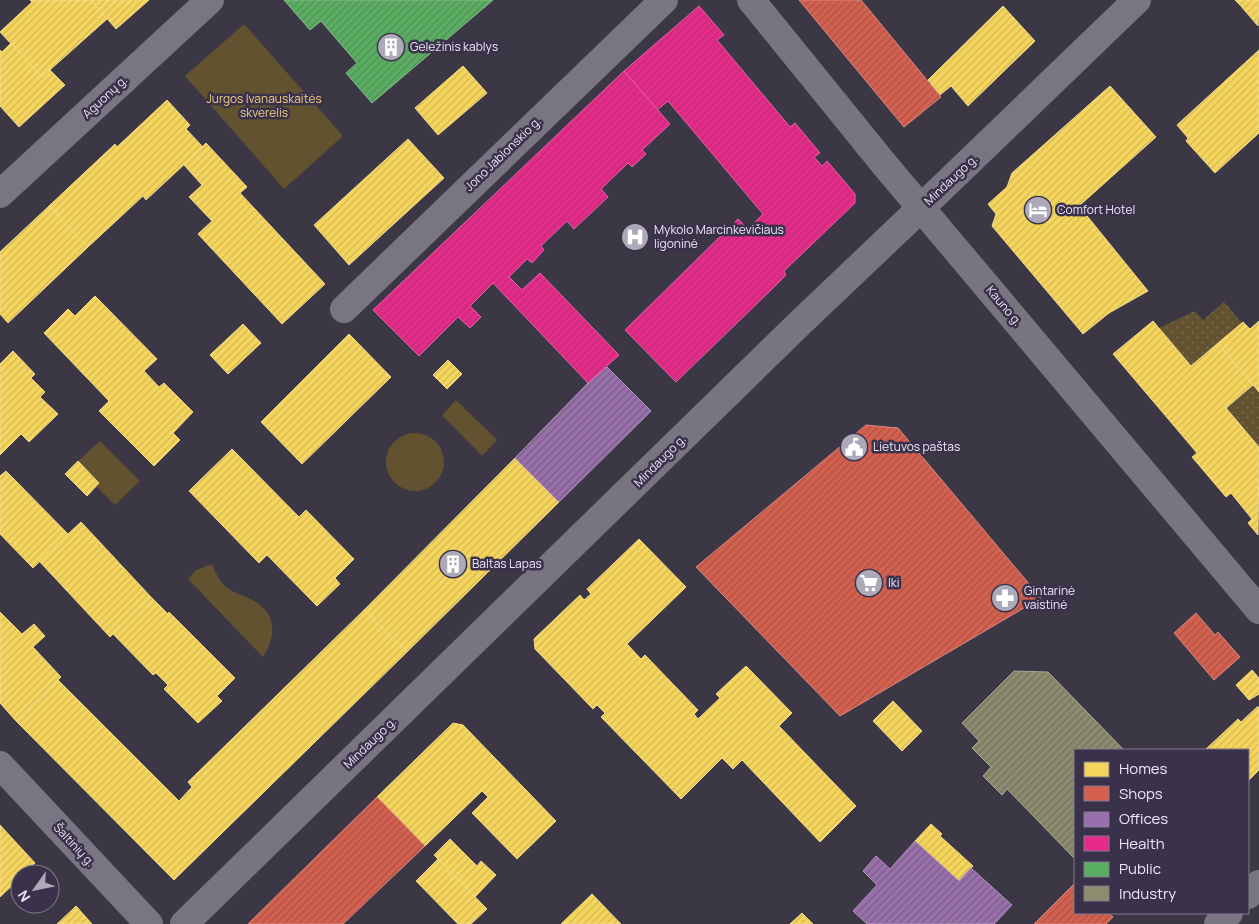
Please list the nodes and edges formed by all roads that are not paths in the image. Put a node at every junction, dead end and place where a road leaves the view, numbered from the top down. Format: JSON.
{"nodes":[{"id":1,"x":210,"y":0,"type":"edge"},
{"id":2,"x":664,"y":0,"type":"edge"},
{"id":3,"x":751,"y":0,"type":"edge"},
{"id":4,"x":1137,"y":0,"type":"edge"},
{"id":5,"x":0,"y":194,"type":"edge"},
{"id":6,"x":922,"y":207,"type":"junction"},
{"id":7,"x":344,"y":309,"type":"dead end"},
{"id":8,"x":1259,"y":610,"type":"edge"},
{"id":9,"x":0,"y":765,"type":"edge"},
{"id":10,"x":1259,"y":884,"type":"edge"},
{"id":11,"x":1249,"y":894,"type":"edge"},
{"id":12,"x":1228,"y":914,"type":"edge"},
{"id":13,"x":149,"y":924,"type":"edge"},
{"id":14,"x":184,"y":924,"type":"edge"},
{"id":15,"x":1218,"y":924,"type":"edge"}],
"edges":[{"from":1,"to":5,"type":"street","name":"Aguonų g."},
{"from":2,"to":7,"type":"street","name":"Jono Jablonskio g."},
{"from":3,"to":6,"type":"main road","name":"Kauno g."},
{"from":4,"to":6,"type":"street","name":"Mindaugo g."},
{"from":6,"to":8,"type":"main road","name":"Kauno g."},
{"from":6,"to":14,"type":"main road","name":"Mindaugo g."},
{"from":9,"to":13,"type":"street","name":"Šaltinių g."},
{"from":10,"to":11,"type":"street"},
{"from":12,"to":15,"type":"street"}]}
